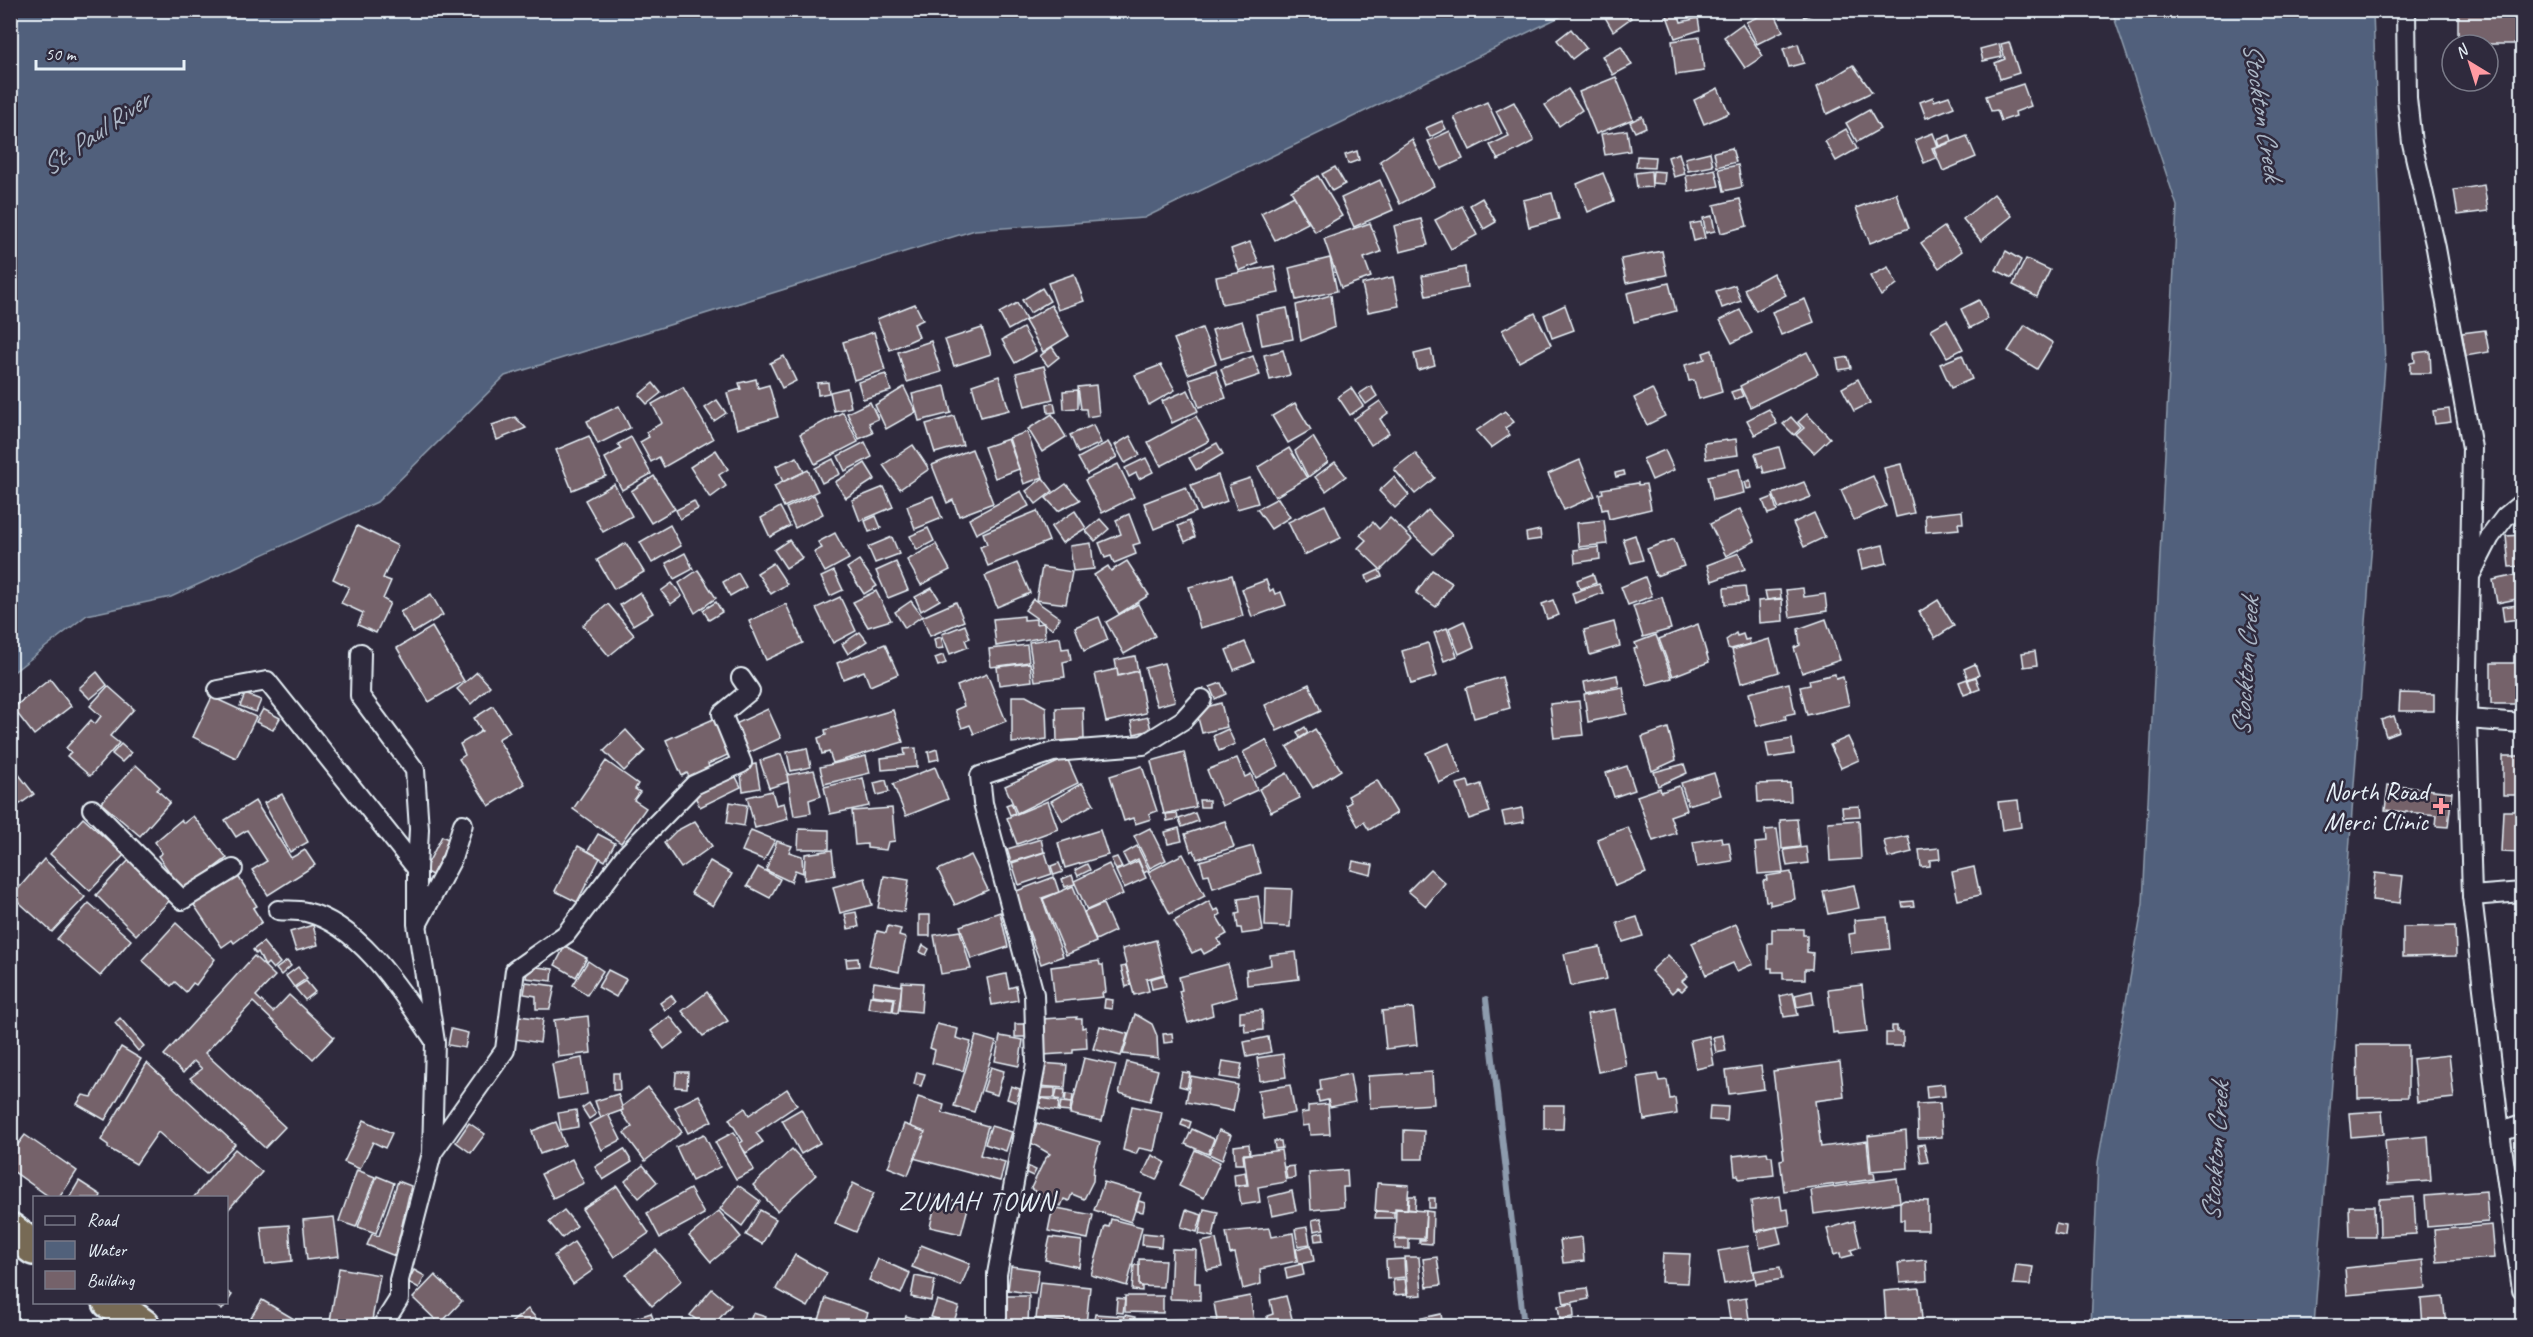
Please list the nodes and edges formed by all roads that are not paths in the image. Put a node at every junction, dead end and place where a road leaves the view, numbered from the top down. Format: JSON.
{"nodes":[{"id":1,"x":2406,"y":10,"type":"edge"},
{"id":2,"x":2523,"y":503,"type":"edge"},
{"id":3,"x":2470,"y":576,"type":"junction"},
{"id":4,"x":361,"y":653,"type":"dead end"},
{"id":5,"x":741,"y":678,"type":"dead end"},
{"id":6,"x":218,"y":690,"type":"dead end"},
{"id":7,"x":1202,"y":699,"type":"dead end"},
{"id":8,"x":2467,"y":718,"type":"junction"},
{"id":9,"x":2523,"y":723,"type":"edge"},
{"id":10,"x":92,"y":809,"type":"dead end"},
{"id":11,"x":463,"y":824,"type":"dead end"},
{"id":12,"x":234,"y":869,"type":"dead end"},
{"id":13,"x":417,"y":869,"type":"junction"},
{"id":14,"x":2523,"y":892,"type":"edge"},
{"id":15,"x":2472,"y":896,"type":"junction"},
{"id":16,"x":278,"y":910,"type":"dead end"},
{"id":17,"x":417,"y":924,"type":"junction"},
{"id":18,"x":435,"y":1042,"type":"junction"},
{"id":19,"x":2523,"y":1125,"type":"edge"},
{"id":20,"x":2500,"y":1132,"type":"junction"},
{"id":21,"x":432,"y":1153,"type":"junction"},
{"id":22,"x":10,"y":1230,"type":"edge"},
{"id":23,"x":33,"y":1247,"type":"edge"},
{"id":24,"x":2523,"y":1290,"type":"edge"},
{"id":25,"x":113,"y":1304,"type":"edge"},
{"id":26,"x":143,"y":1326,"type":"edge"},
{"id":27,"x":382,"y":1326,"type":"edge"},
{"id":28,"x":997,"y":1326,"type":"edge"}],
"edges":[{"from":1,"to":3,"type":"street"},
{"from":2,"to":3,"type":"street"},
{"from":3,"to":8,"type":"street"},
{"from":4,"to":13,"type":"street"},
{"from":5,"to":21,"type":"street"},
{"from":6,"to":13,"type":"street"},
{"from":7,"to":28,"type":"street"},
{"from":8,"to":9,"type":"street"},
{"from":8,"to":15,"type":"street"},
{"from":10,"to":12,"type":"street"},
{"from":11,"to":17,"type":"street"},
{"from":13,"to":17,"type":"street"},
{"from":14,"to":15,"type":"street"},
{"from":15,"to":20,"type":"street"},
{"from":16,"to":18,"type":"street"},
{"from":17,"to":18,"type":"street"},
{"from":18,"to":21,"type":"street"},
{"from":19,"to":20,"type":"street"},
{"from":20,"to":24,"type":"street"},
{"from":21,"to":27,"type":"street"},
{"from":22,"to":23,"type":"highway"},
{"from":25,"to":26,"type":"highway"}]}
